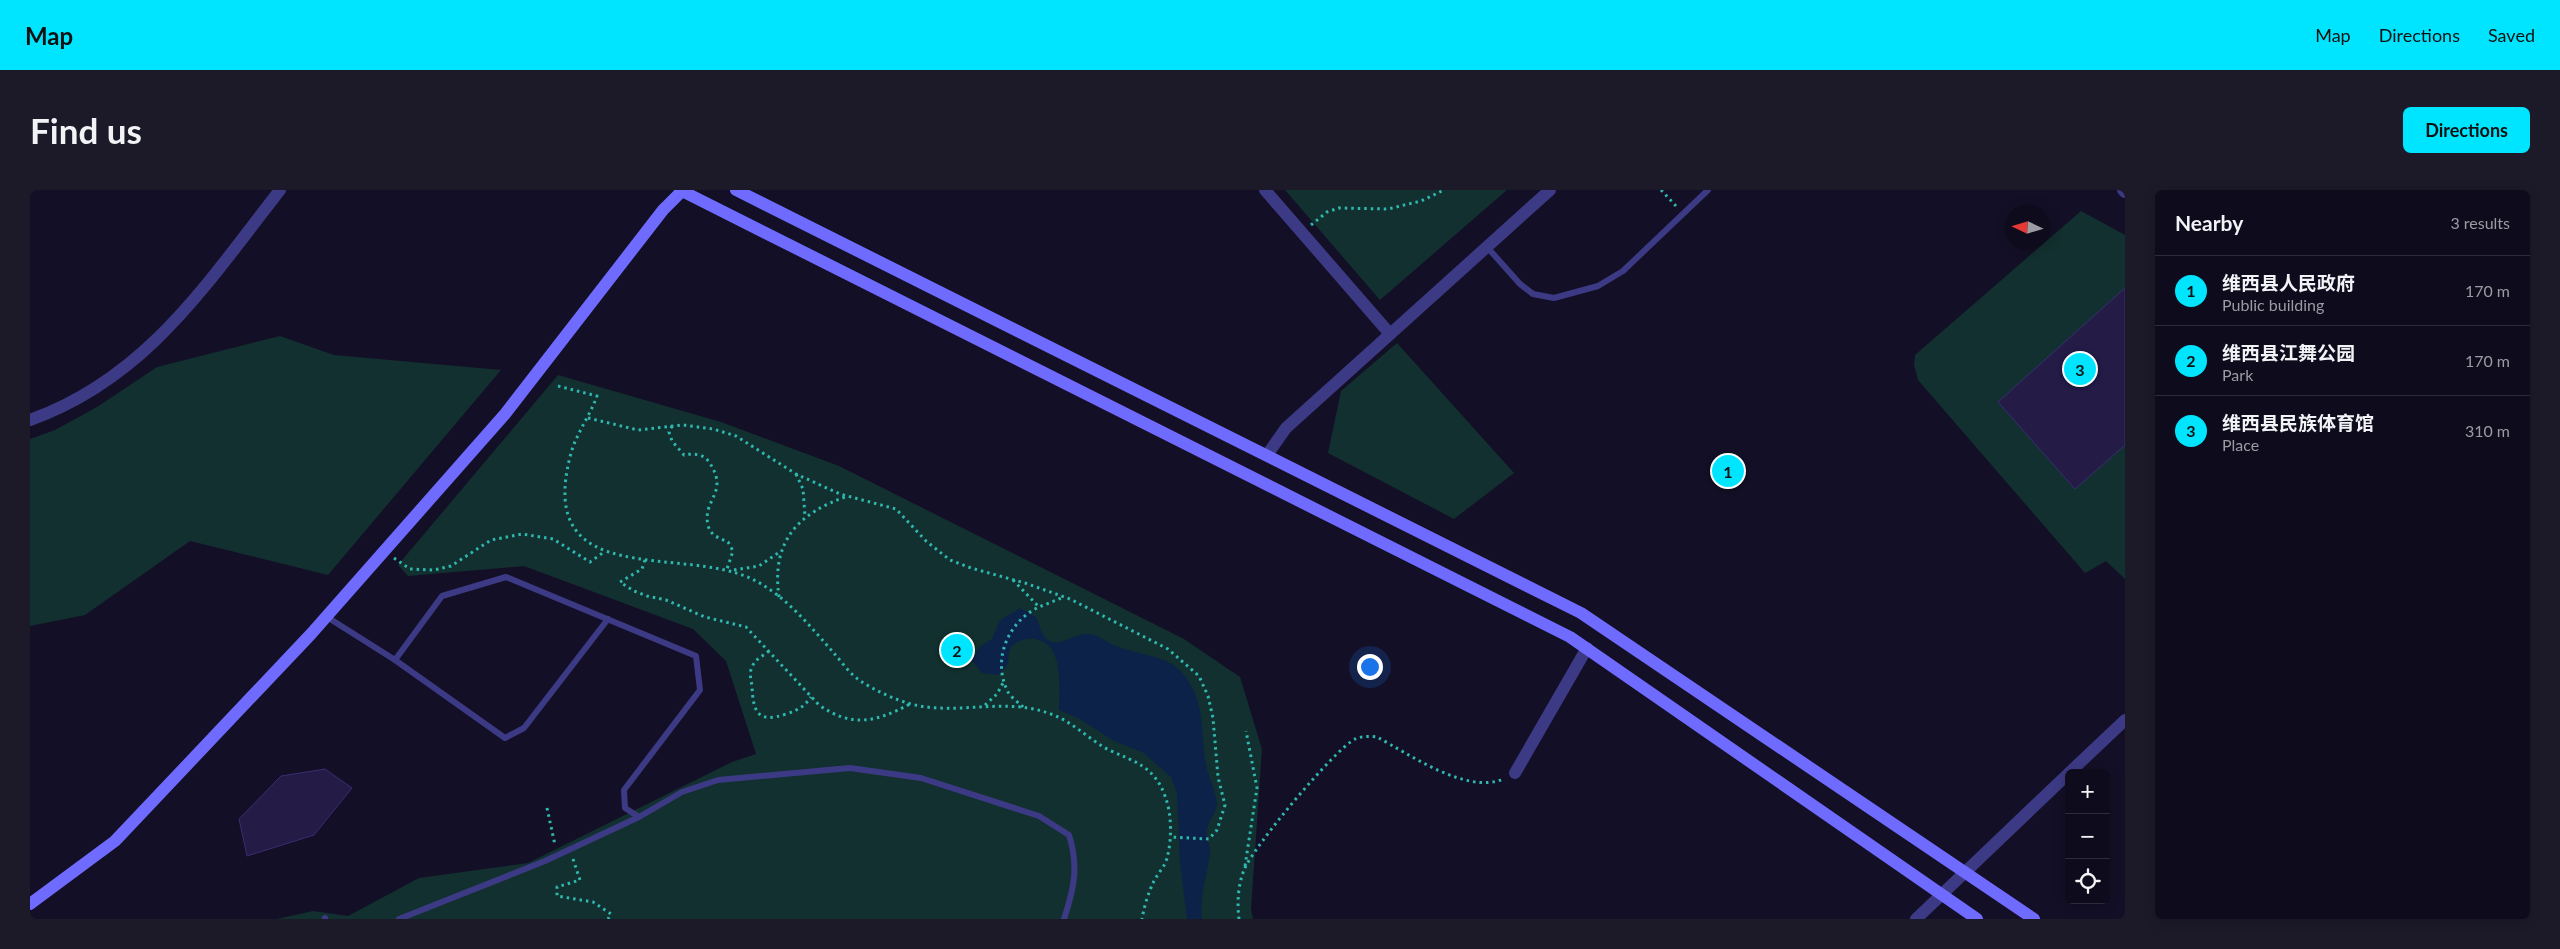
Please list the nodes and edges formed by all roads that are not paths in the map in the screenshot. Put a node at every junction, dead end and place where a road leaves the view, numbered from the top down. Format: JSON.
{"nodes":[{"id":1,"x":280,"y":190,"type":"edge"},
{"id":2,"x":682,"y":190,"type":"edge"},
{"id":3,"x":736,"y":190,"type":"edge"},
{"id":4,"x":1265,"y":190,"type":"edge"},
{"id":5,"x":1550,"y":190,"type":"edge"},
{"id":6,"x":1708,"y":190,"type":"edge"},
{"id":7,"x":1487,"y":247,"type":"junction"},
{"id":8,"x":1390,"y":334,"type":"junction"},
{"id":9,"x":30,"y":420,"type":"edge"},
{"id":10,"x":1267,"y":455,"type":"junction"},
{"id":11,"x":327,"y":617,"type":"junction"},
{"id":12,"x":608,"y":619,"type":"junction"},
{"id":13,"x":1587,"y":648,"type":"junction"},
{"id":14,"x":395,"y":660,"type":"junction"},
{"id":15,"x":2125,"y":720,"type":"edge"},
{"id":16,"x":2073,"y":769,"type":"edge"},
{"id":17,"x":1515,"y":773,"type":"road end"},
{"id":18,"x":2065,"y":777,"type":"edge"},
{"id":19,"x":639,"y":817,"type":"junction"},
{"id":20,"x":1965,"y":871,"type":"junction"},
{"id":21,"x":1941,"y":894,"type":"junction"},
{"id":22,"x":30,"y":904,"type":"edge"},
{"id":23,"x":399,"y":919,"type":"edge"},
{"id":24,"x":1064,"y":919,"type":"edge"},
{"id":25,"x":1916,"y":919,"type":"edge"},
{"id":26,"x":1977,"y":919,"type":"edge"},
{"id":27,"x":2034,"y":919,"type":"edge"}],
"edges":[{"from":1,"to":9,"type":"street"},
{"from":2,"to":11,"type":"main road"},
{"from":2,"to":13,"type":"main road"},
{"from":3,"to":10,"type":"main road"},
{"from":4,"to":8,"type":"street"},
{"from":5,"to":7,"type":"street"},
{"from":6,"to":7,"type":"lane"},
{"from":7,"to":8,"type":"street"},
{"from":8,"to":10,"type":"street"},
{"from":10,"to":20,"type":"main road"},
{"from":11,"to":14,"type":"lane"},
{"from":11,"to":22,"type":"main road"},
{"from":12,"to":14,"type":"lane"},
{"from":12,"to":14,"type":"lane"},
{"from":12,"to":19,"type":"lane"},
{"from":13,"to":17,"type":"street"},
{"from":13,"to":21,"type":"main road"},
{"from":15,"to":16,"type":"street"},
{"from":18,"to":20,"type":"street"},
{"from":19,"to":23,"type":"lane"},
{"from":19,"to":24,"type":"lane"},
{"from":20,"to":21,"type":"street"},
{"from":20,"to":27,"type":"main road"},
{"from":21,"to":25,"type":"street"},
{"from":21,"to":26,"type":"main road"}]}
